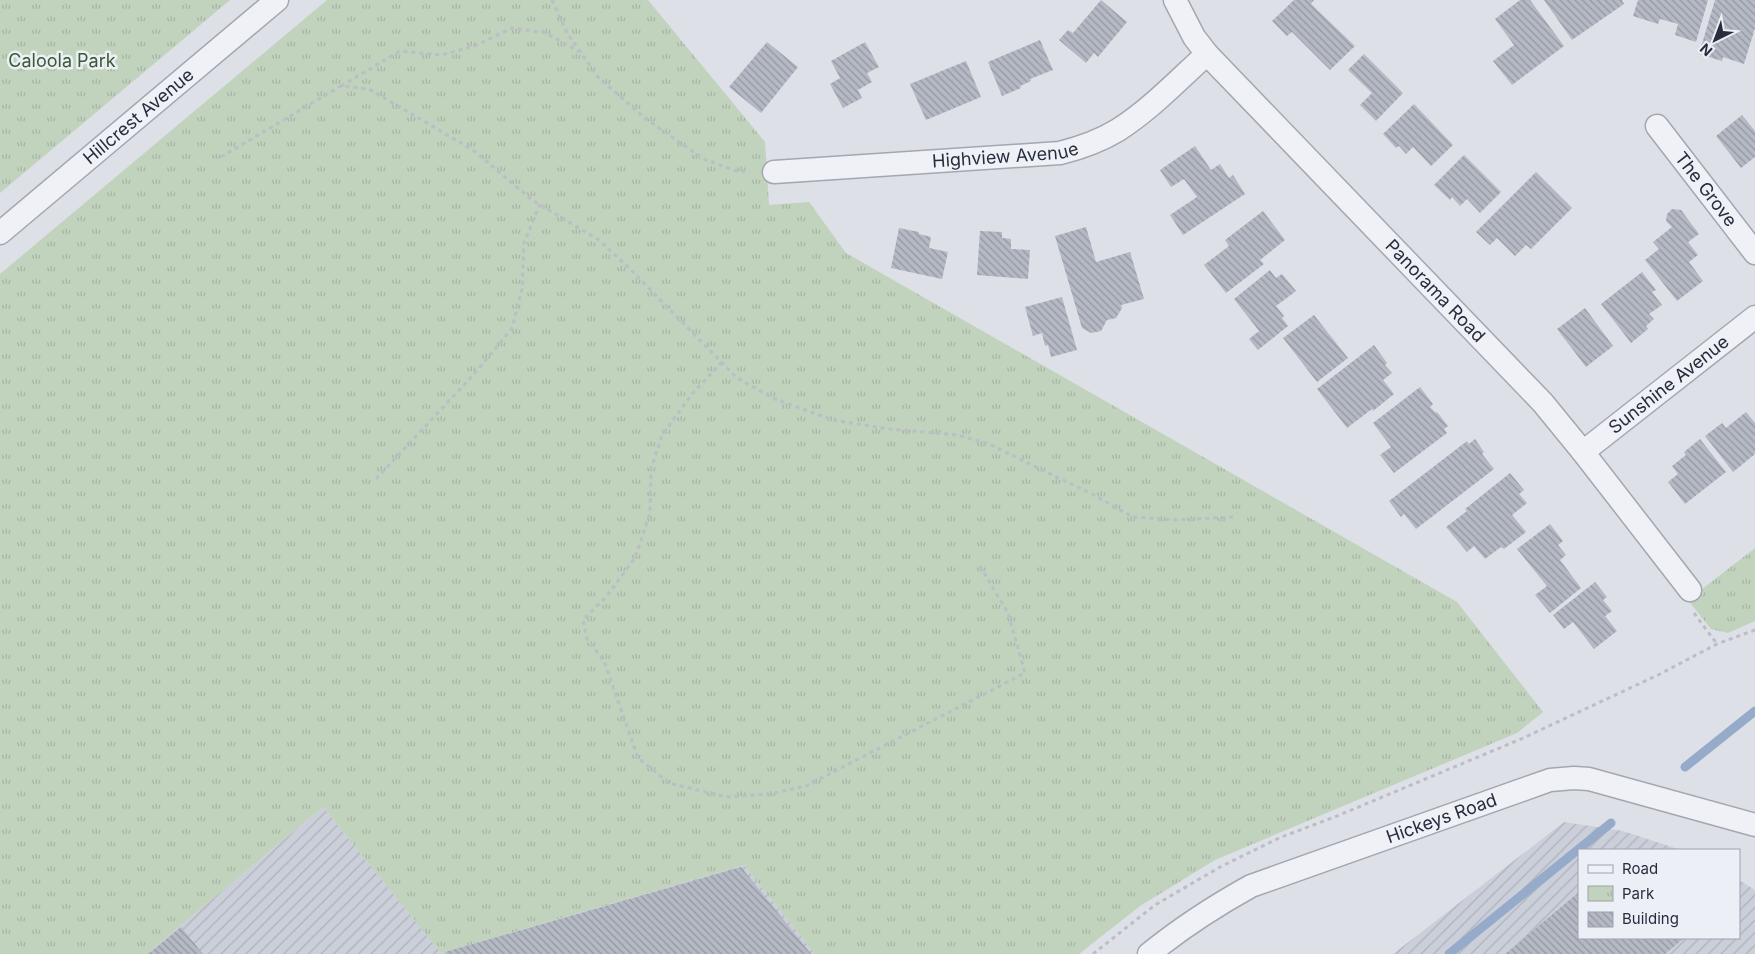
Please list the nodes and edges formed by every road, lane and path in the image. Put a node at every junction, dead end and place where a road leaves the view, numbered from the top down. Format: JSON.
{"nodes":[{"id":1,"x":277,"y":0,"type":"edge"},
{"id":2,"x":552,"y":0,"type":"edge"},
{"id":3,"x":1176,"y":0,"type":"edge"},
{"id":4,"x":581,"y":53,"type":"junction"},
{"id":5,"x":1207,"y":54,"type":"junction"},
{"id":6,"x":341,"y":86,"type":"junction"},
{"id":7,"x":1657,"y":126,"type":"dead end"},
{"id":8,"x":221,"y":157,"type":"dead end"},
{"id":9,"x":774,"y":172,"type":"joint"},
{"id":10,"x":540,"y":204,"type":"junction"},
{"id":11,"x":0,"y":233,"type":"edge"},
{"id":12,"x":1755,"y":253,"type":"edge"},
{"id":13,"x":1755,"y":317,"type":"edge"},
{"id":14,"x":722,"y":362,"type":"junction"},
{"id":15,"x":1583,"y":452,"type":"junction"},
{"id":16,"x":376,"y":479,"type":"dead end"},
{"id":17,"x":1233,"y":517,"type":"dead end"},
{"id":18,"x":980,"y":566,"type":"dead end"},
{"id":19,"x":1690,"y":590,"type":"joint"},
{"id":20,"x":1755,"y":630,"type":"edge"},
{"id":21,"x":1717,"y":644,"type":"junction"},
{"id":22,"x":1755,"y":825,"type":"edge"},
{"id":23,"x":1093,"y":954,"type":"edge"},
{"id":24,"x":1149,"y":954,"type":"edge"}],
"edges":[{"from":1,"to":11,"type":"street","name":"Hillcrest Avenue"},
{"from":2,"to":4,"type":"path"},
{"from":3,"to":5,"type":"street","name":"Panorama Road"},
{"from":4,"to":6,"type":"path"},
{"from":4,"to":9,"type":"path"},
{"from":5,"to":9,"type":"street","name":"Highview Avenue"},
{"from":5,"to":15,"type":"street","name":"Panorama Road"},
{"from":6,"to":8,"type":"path"},
{"from":6,"to":10,"type":"path"},
{"from":7,"to":12,"type":"street","name":"The Grove"},
{"from":10,"to":14,"type":"path"},
{"from":10,"to":16,"type":"path"},
{"from":13,"to":15,"type":"street","name":"Sunshine Avenue"},
{"from":14,"to":17,"type":"path"},
{"from":14,"to":18,"type":"path"},
{"from":15,"to":19,"type":"street","name":"Panorama Road"},
{"from":19,"to":21,"type":"path"},
{"from":20,"to":21,"type":"path"},
{"from":21,"to":23,"type":"path"},
{"from":22,"to":24,"type":"street","name":"Hickeys Road"}]}
